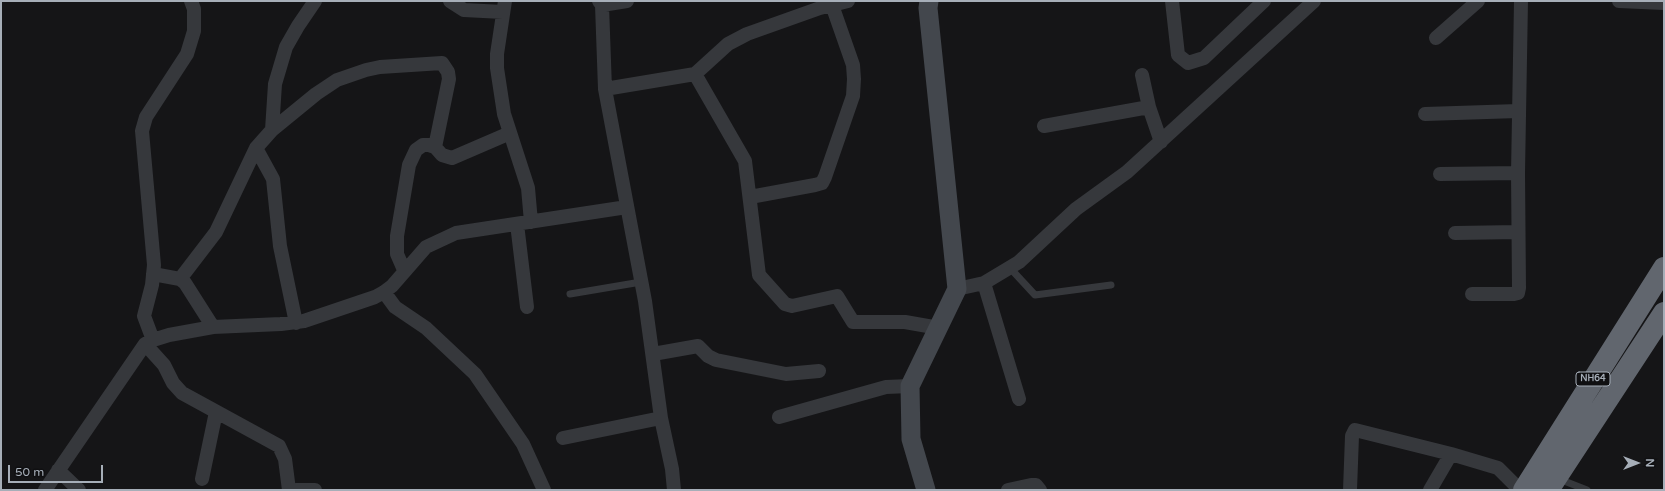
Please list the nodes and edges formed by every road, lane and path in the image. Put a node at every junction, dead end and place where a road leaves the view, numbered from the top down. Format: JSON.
{"nodes":[{"id":1,"x":191,"y":1,"type":"edge"},
{"id":2,"x":315,"y":1,"type":"edge"},
{"id":3,"x":450,"y":1,"type":"edge"},
{"id":4,"x":627,"y":1,"type":"edge"},
{"id":5,"x":848,"y":1,"type":"edge"},
{"id":6,"x":929,"y":1,"type":"edge"},
{"id":7,"x":1172,"y":1,"type":"edge"},
{"id":8,"x":1264,"y":1,"type":"edge"},
{"id":9,"x":1314,"y":1,"type":"edge"},
{"id":10,"x":1478,"y":1,"type":"edge"},
{"id":11,"x":1521,"y":1,"type":"edge"},
{"id":12,"x":1619,"y":1,"type":"edge"},
{"id":13,"x":600,"y":3,"type":"edge"},
{"id":14,"x":1664,"y":3,"type":"edge"},
{"id":15,"x":824,"y":5,"type":"edge"},
{"id":16,"x":504,"y":7,"type":"edge"},
{"id":17,"x":1436,"y":38,"type":"dead end"},
{"id":18,"x":695,"y":74,"type":"junction"},
{"id":19,"x":1142,"y":75,"type":"dead end"},
{"id":20,"x":605,"y":89,"type":"junction"},
{"id":21,"x":1149,"y":107,"type":"junction"},
{"id":22,"x":1518,"y":111,"type":"junction"},
{"id":23,"x":1425,"y":114,"type":"dead end"},
{"id":24,"x":1044,"y":126,"type":"dead end"},
{"id":25,"x":272,"y":130,"type":"junction"},
{"id":26,"x":510,"y":133,"type":"junction"},
{"id":27,"x":1161,"y":142,"type":"junction"},
{"id":28,"x":435,"y":147,"type":"junction"},
{"id":29,"x":256,"y":148,"type":"junction"},
{"id":30,"x":1518,"y":173,"type":"junction"},
{"id":31,"x":1440,"y":174,"type":"dead end"},
{"id":32,"x":750,"y":197,"type":"junction"},
{"id":33,"x":627,"y":207,"type":"junction"},
{"id":34,"x":524,"y":223,"type":"junction"},
{"id":35,"x":1518,"y":232,"type":"junction"},
{"id":36,"x":1455,"y":233,"type":"dead end"},
{"id":37,"x":1010,"y":268,"type":"junction"},
{"id":38,"x":1664,"y":268,"type":"edge"},
{"id":39,"x":404,"y":270,"type":"junction"},
{"id":40,"x":153,"y":274,"type":"junction"},
{"id":41,"x":180,"y":279,"type":"junction"},
{"id":42,"x":641,"y":282,"type":"junction"},
{"id":43,"x":984,"y":283,"type":"junction"},
{"id":44,"x":1111,"y":285,"type":"dead end"},
{"id":45,"x":956,"y":289,"type":"junction"},
{"id":46,"x":384,"y":292,"type":"junction"},
{"id":47,"x":570,"y":294,"type":"dead end"},
{"id":48,"x":1472,"y":294,"type":"dead end"},
{"id":49,"x":527,"y":307,"type":"dead end"},
{"id":50,"x":1664,"y":313,"type":"edge"},
{"id":51,"x":296,"y":323,"type":"junction"},
{"id":52,"x":213,"y":327,"type":"junction"},
{"id":53,"x":939,"y":328,"type":"junction"},
{"id":54,"x":149,"y":342,"type":"junction"},
{"id":55,"x":653,"y":354,"type":"junction"},
{"id":56,"x":819,"y":371,"type":"dead end"},
{"id":57,"x":910,"y":386,"type":"junction"},
{"id":58,"x":1019,"y":399,"type":"dead end"},
{"id":59,"x":216,"y":412,"type":"junction"},
{"id":60,"x":779,"y":417,"type":"dead end"},
{"id":61,"x":661,"y":418,"type":"junction"},
{"id":62,"x":563,"y":438,"type":"dead end"},
{"id":63,"x":1451,"y":454,"type":"junction"},
{"id":64,"x":58,"y":470,"type":"junction"},
{"id":65,"x":202,"y":480,"type":"dead end"},
{"id":66,"x":1552,"y":484,"type":"edge"},
{"id":67,"x":45,"y":490,"type":"edge"},
{"id":68,"x":80,"y":490,"type":"edge"},
{"id":69,"x":289,"y":490,"type":"edge"},
{"id":70,"x":296,"y":490,"type":"edge"},
{"id":71,"x":315,"y":490,"type":"edge"},
{"id":72,"x":544,"y":490,"type":"edge"},
{"id":73,"x":674,"y":490,"type":"edge"},
{"id":74,"x":926,"y":490,"type":"edge"},
{"id":75,"x":1008,"y":490,"type":"edge"},
{"id":76,"x":1040,"y":490,"type":"edge"},
{"id":77,"x":1350,"y":490,"type":"edge"},
{"id":78,"x":1430,"y":490,"type":"edge"},
{"id":79,"x":1520,"y":490,"type":"edge"},
{"id":80,"x":1524,"y":490,"type":"edge"},
{"id":81,"x":1587,"y":490,"type":"edge"}],
"edges":[{"from":1,"to":40,"type":"street"},
{"from":2,"to":25,"type":"street"},
{"from":3,"to":16,"type":"street"},
{"from":4,"to":13,"type":"street"},
{"from":5,"to":15,"type":"street"},
{"from":6,"to":45,"type":"street"},
{"from":7,"to":8,"type":"street"},
{"from":9,"to":27,"type":"street"},
{"from":10,"to":17,"type":"street"},
{"from":11,"to":22,"type":"street"},
{"from":12,"to":14,"type":"street"},
{"from":13,"to":20,"type":"street"},
{"from":15,"to":18,"type":"street"},
{"from":15,"to":32,"type":"street"},
{"from":16,"to":26,"type":"street"},
{"from":18,"to":20,"type":"street"},
{"from":18,"to":32,"type":"street"},
{"from":19,"to":21,"type":"street"},
{"from":20,"to":33,"type":"street"},
{"from":21,"to":24,"type":"street"},
{"from":21,"to":27,"type":"street"},
{"from":22,"to":23,"type":"street"},
{"from":22,"to":30,"type":"street"},
{"from":25,"to":28,"type":"street"},
{"from":25,"to":29,"type":"street"},
{"from":26,"to":28,"type":"street"},
{"from":26,"to":34,"type":"street"},
{"from":27,"to":37,"type":"street"},
{"from":28,"to":39,"type":"street"},
{"from":29,"to":41,"type":"street"},
{"from":29,"to":51,"type":"street"},
{"from":30,"to":31,"type":"street"},
{"from":30,"to":35,"type":"street"},
{"from":32,"to":53,"type":"street"},
{"from":33,"to":34,"type":"street"},
{"from":33,"to":42,"type":"street"},
{"from":34,"to":39,"type":"street"},
{"from":34,"to":49,"type":"street"},
{"from":35,"to":36,"type":"street"},
{"from":35,"to":48,"type":"street"},
{"from":37,"to":43,"type":"street"},
{"from":37,"to":44,"type":"lane"},
{"from":38,"to":80,"type":"highway","number":"NH64"},
{"from":39,"to":46,"type":"street"},
{"from":40,"to":41,"type":"street"},
{"from":40,"to":54,"type":"street"},
{"from":41,"to":52,"type":"street"},
{"from":42,"to":47,"type":"lane"},
{"from":42,"to":55,"type":"street"},
{"from":43,"to":45,"type":"street"},
{"from":43,"to":58,"type":"street"},
{"from":45,"to":53,"type":"street"},
{"from":46,"to":51,"type":"street"},
{"from":46,"to":72,"type":"street"},
{"from":50,"to":66,"type":"highway","number":"NH64"},
{"from":51,"to":52,"type":"street"},
{"from":52,"to":54,"type":"street"},
{"from":53,"to":57,"type":"street"},
{"from":54,"to":59,"type":"street"},
{"from":54,"to":64,"type":"street"},
{"from":55,"to":56,"type":"street"},
{"from":55,"to":61,"type":"street"},
{"from":57,"to":60,"type":"street"},
{"from":57,"to":74,"type":"street"},
{"from":59,"to":65,"type":"street"},
{"from":59,"to":69,"type":"street"},
{"from":61,"to":62,"type":"street"},
{"from":61,"to":73,"type":"street"},
{"from":63,"to":77,"type":"street"},
{"from":63,"to":78,"type":"street"},
{"from":63,"to":79,"type":"street"},
{"from":64,"to":67,"type":"street"},
{"from":64,"to":68,"type":"street"},
{"from":66,"to":81,"type":"lane"},
{"from":70,"to":71,"type":"street"},
{"from":75,"to":76,"type":"street"}]}
